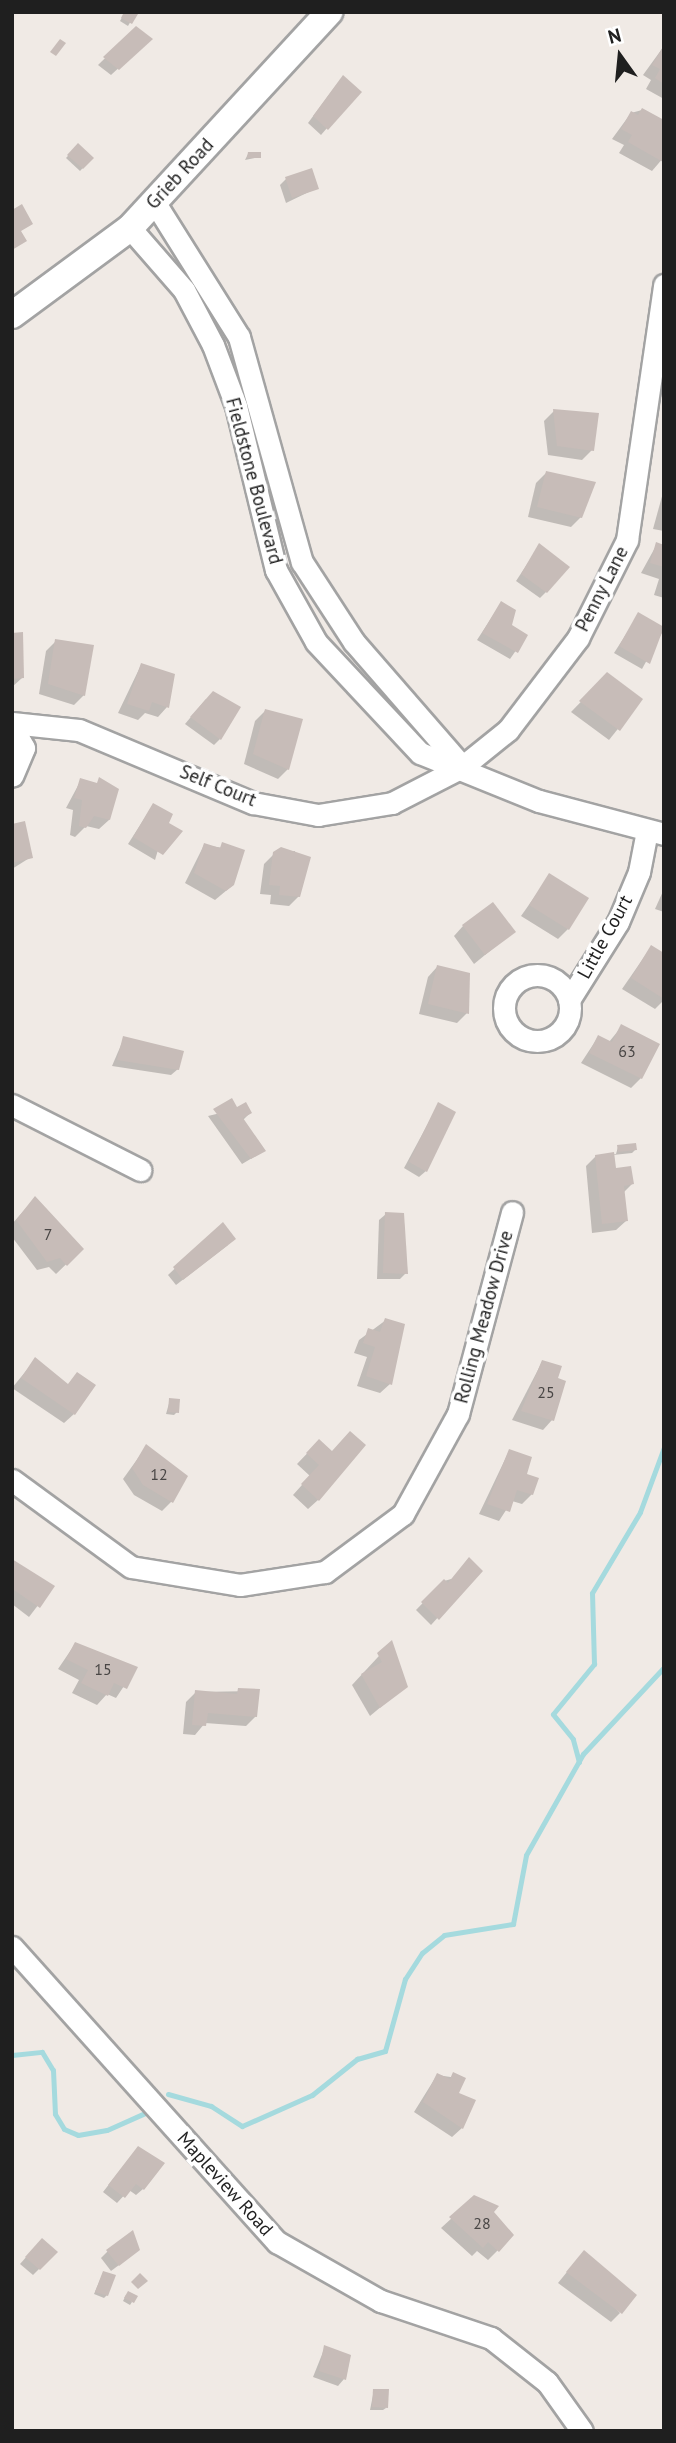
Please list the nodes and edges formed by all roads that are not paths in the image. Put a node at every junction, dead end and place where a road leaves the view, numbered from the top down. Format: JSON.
{"nodes":[{"id":1,"x":329,"y":12,"type":"edge"},
{"id":2,"x":155,"y":203,"type":"junction"},
{"id":3,"x":130,"y":228,"type":"junction"},
{"id":4,"x":664,"y":285,"type":"edge"},
{"id":5,"x":12,"y":315,"type":"edge"},
{"id":6,"x":658,"y":348,"type":"edge"},
{"id":7,"x":12,"y":725,"type":"edge"},
{"id":8,"x":463,"y":766,"type":"junction"},
{"id":9,"x":12,"y":776,"type":"edge"},
{"id":10,"x":655,"y":832,"type":"edge"},
{"id":11,"x":569,"y":1000,"type":"dead end"},
{"id":12,"x":12,"y":1105,"type":"edge"},
{"id":13,"x":140,"y":1170,"type":"dead end"},
{"id":14,"x":512,"y":1212,"type":"dead end"},
{"id":15,"x":12,"y":1480,"type":"edge"},
{"id":16,"x":12,"y":1947,"type":"edge"},
{"id":17,"x":582,"y":2431,"type":"edge"}],
"edges":[{"from":1,"to":2,"type":"street","name":"Grieb Road"},
{"from":2,"to":3,"type":"street","name":"Grieb Road"},
{"from":2,"to":8,"type":"street","name":"Fieldstone Boulevard"},
{"from":3,"to":5,"type":"street","name":"Grieb Road"},
{"from":3,"to":8,"type":"street","name":"Fieldstone Boulevard"},
{"from":4,"to":6,"type":"street","name":"Penny Lane"},
{"from":6,"to":8,"type":"street","name":"Penny Lane"},
{"from":7,"to":8,"type":"street","name":"Self Court"},
{"from":7,"to":9,"type":"street","name":"Self Court"},
{"from":8,"to":10,"type":"street","name":"Fieldstone Boulevard"},
{"from":10,"to":11,"type":"street","name":"Little Court"},
{"from":12,"to":13,"type":"street"},
{"from":14,"to":15,"type":"street","name":"Rolling Meadow Drive"},
{"from":16,"to":17,"type":"street","name":"Mapleview Road"}]}
